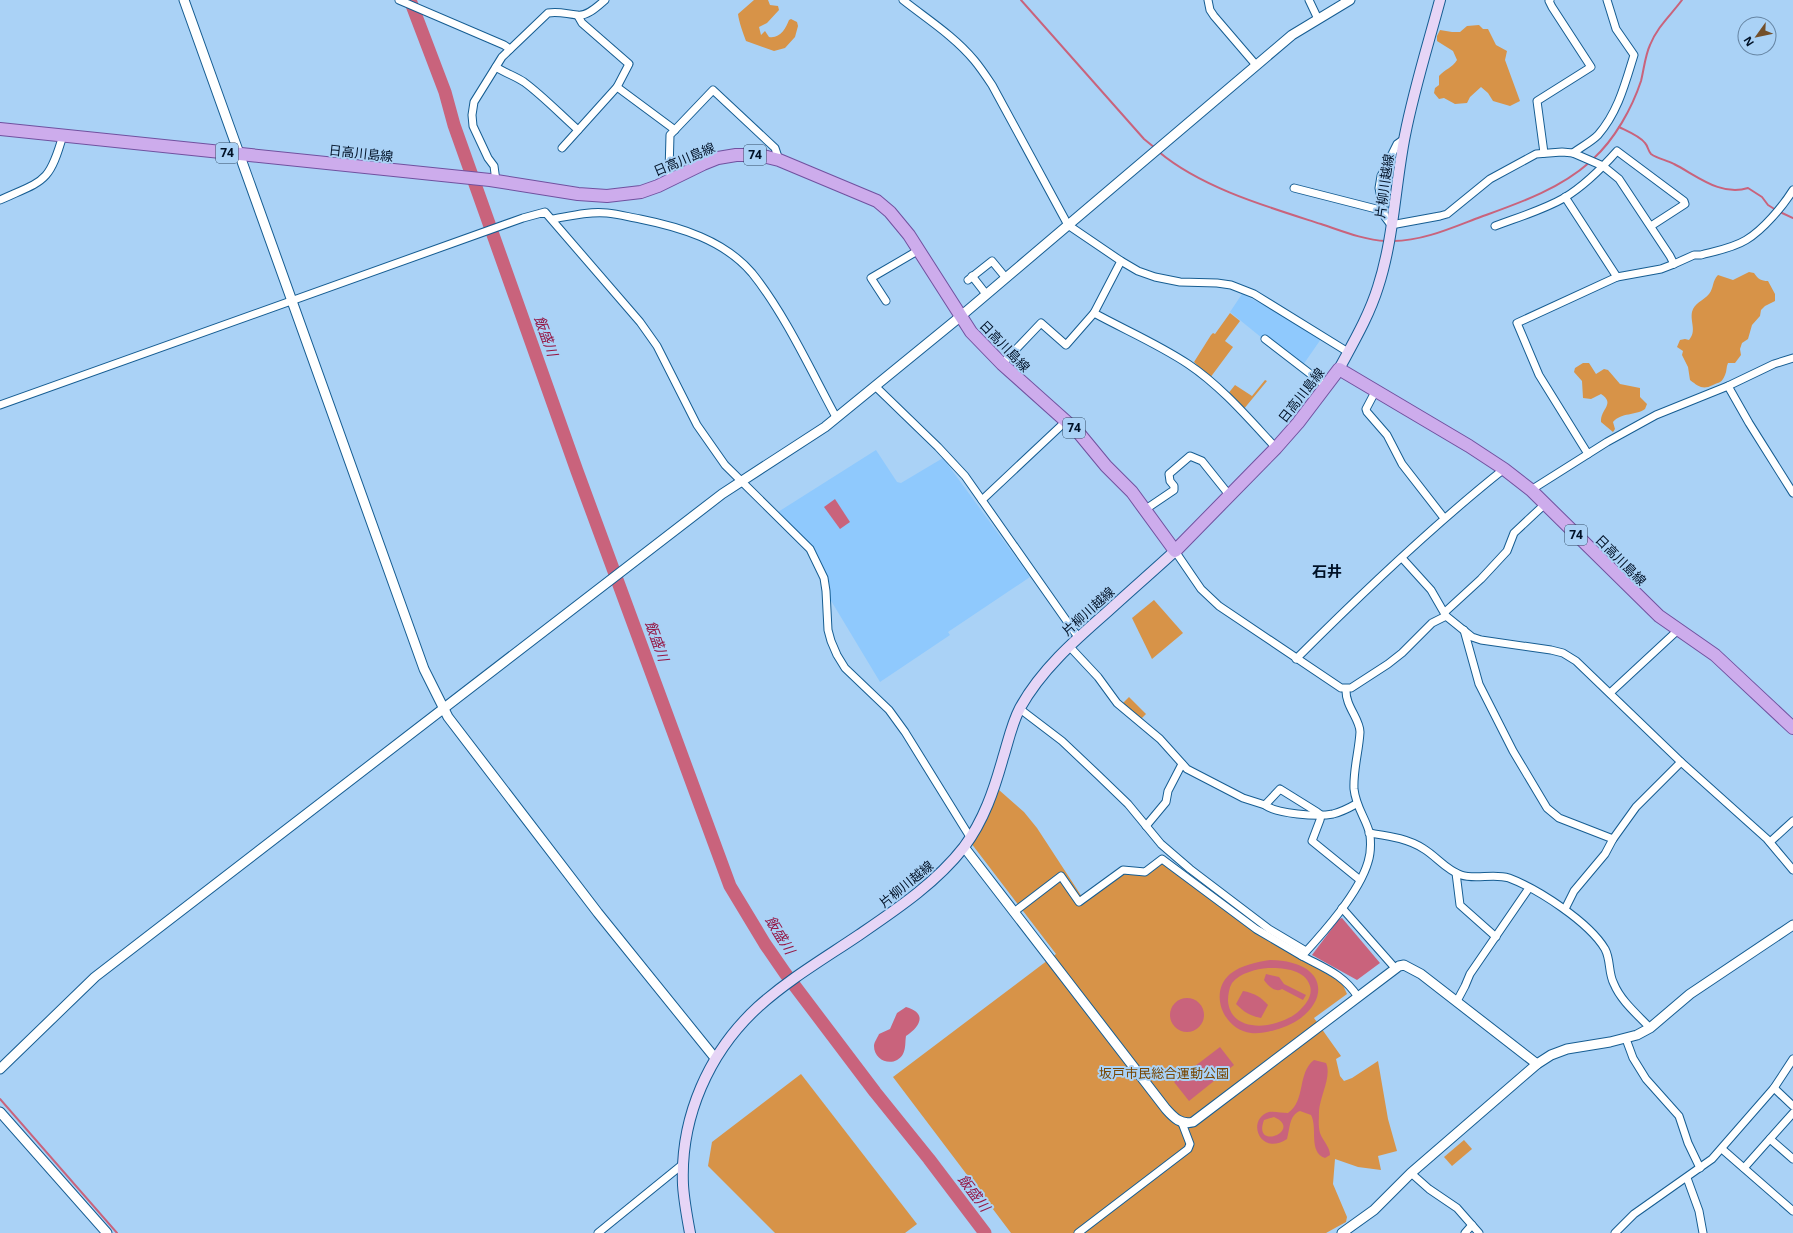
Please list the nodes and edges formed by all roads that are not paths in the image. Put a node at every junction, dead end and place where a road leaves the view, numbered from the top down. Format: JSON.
{"nodes":[{"id":1,"x":184,"y":0,"type":"edge"},
{"id":2,"x":399,"y":0,"type":"edge"},
{"id":3,"x":605,"y":0,"type":"edge"},
{"id":4,"x":903,"y":0,"type":"edge"},
{"id":5,"x":1208,"y":0,"type":"edge"},
{"id":6,"x":1309,"y":0,"type":"edge"},
{"id":7,"x":1350,"y":0,"type":"edge"},
{"id":8,"x":1440,"y":0,"type":"edge"},
{"id":9,"x":1550,"y":0,"type":"edge"},
{"id":10,"x":1607,"y":0,"type":"edge"},
{"id":11,"x":578,"y":16,"type":"junction"},
{"id":12,"x":1318,"y":19,"type":"junction"},
{"id":13,"x":510,"y":49,"type":"junction"},
{"id":14,"x":1256,"y":65,"type":"junction"},
{"id":15,"x":496,"y":67,"type":"junction"},
{"id":16,"x":617,"y":87,"type":"junction"},
{"id":17,"x":0,"y":129,"type":"edge"},
{"id":18,"x":578,"y":130,"type":"junction"},
{"id":19,"x":674,"y":130,"type":"junction"},
{"id":20,"x":63,"y":135,"type":"junction"},
{"id":21,"x":1404,"y":139,"type":"junction"},
{"id":22,"x":562,"y":148,"type":"dead end"},
{"id":23,"x":1544,"y":153,"type":"junction"},
{"id":24,"x":1573,"y":153,"type":"junction"},
{"id":25,"x":239,"y":154,"type":"junction"},
{"id":26,"x":779,"y":160,"type":"junction"},
{"id":27,"x":1604,"y":166,"type":"junction"},
{"id":28,"x":673,"y":179,"type":"junction"},
{"id":29,"x":493,"y":181,"type":"junction"},
{"id":30,"x":1294,"y":188,"type":"dead end"},
{"id":31,"x":1793,"y":190,"type":"edge"},
{"id":32,"x":1565,"y":197,"type":"junction"},
{"id":33,"x":0,"y":200,"type":"edge"},
{"id":34,"x":1384,"y":211,"type":"junction"},
{"id":35,"x":553,"y":219,"type":"junction"},
{"id":36,"x":1068,"y":225,"type":"junction"},
{"id":37,"x":1391,"y":225,"type":"junction"},
{"id":38,"x":1496,"y":226,"type":"dead end"},
{"id":39,"x":1651,"y":226,"type":"junction"},
{"id":40,"x":919,"y":250,"type":"junction"},
{"id":41,"x":1121,"y":261,"type":"junction"},
{"id":42,"x":1674,"y":264,"type":"junction"},
{"id":43,"x":1617,"y":277,"type":"junction"},
{"id":44,"x":1006,"y":278,"type":"junction"},
{"id":45,"x":986,"y":294,"type":"junction"},
{"id":46,"x":292,"y":301,"type":"junction"},
{"id":47,"x":886,"y":301,"type":"dead end"},
{"id":48,"x":1094,"y":313,"type":"junction"},
{"id":49,"x":961,"y":316,"type":"junction"},
{"id":50,"x":1265,"y":339,"type":"dead end"},
{"id":51,"x":1348,"y":352,"type":"junction"},
{"id":52,"x":1793,"y":358,"type":"edge"},
{"id":53,"x":1002,"y":364,"type":"junction"},
{"id":54,"x":1338,"y":369,"type":"junction"},
{"id":55,"x":875,"y":386,"type":"junction"},
{"id":56,"x":1326,"y":386,"type":"junction"},
{"id":57,"x":1728,"y":386,"type":"junction"},
{"id":58,"x":1375,"y":392,"type":"junction"},
{"id":59,"x":0,"y":405,"type":"edge"},
{"id":60,"x":836,"y":417,"type":"junction"},
{"id":61,"x":1065,"y":422,"type":"junction"},
{"id":62,"x":1276,"y":448,"type":"junction"},
{"id":63,"x":1588,"y":454,"type":"junction"},
{"id":64,"x":1504,"y":469,"type":"junction"},
{"id":65,"x":740,"y":481,"type":"junction"},
{"id":66,"x":1531,"y":490,"type":"junction"},
{"id":67,"x":1793,"y":493,"type":"edge"},
{"id":68,"x":1230,"y":496,"type":"junction"},
{"id":69,"x":982,"y":500,"type":"junction"},
{"id":70,"x":1545,"y":504,"type":"junction"},
{"id":71,"x":1146,"y":509,"type":"junction"},
{"id":72,"x":1444,"y":518,"type":"junction"},
{"id":73,"x":1176,"y":551,"type":"junction"},
{"id":74,"x":1402,"y":558,"type":"junction"},
{"id":75,"x":1445,"y":614,"type":"junction"},
{"id":76,"x":1464,"y":630,"type":"junction"},
{"id":77,"x":1678,"y":630,"type":"junction"},
{"id":78,"x":1078,"y":637,"type":"junction"},
{"id":79,"x":1069,"y":646,"type":"junction"},
{"id":80,"x":1296,"y":658,"type":"junction"},
{"id":81,"x":1346,"y":689,"type":"junction"},
{"id":82,"x":1610,"y":693,"type":"junction"},
{"id":83,"x":444,"y":709,"type":"junction"},
{"id":84,"x":1020,"y":709,"type":"junction"},
{"id":85,"x":1793,"y":728,"type":"edge"},
{"id":86,"x":1682,"y":762,"type":"junction"},
{"id":87,"x":1182,"y":764,"type":"junction"},
{"id":88,"x":1265,"y":804,"type":"junction"},
{"id":89,"x":1356,"y":804,"type":"junction"},
{"id":90,"x":1321,"y":815,"type":"junction"},
{"id":91,"x":1793,"y":821,"type":"edge"},
{"id":92,"x":1146,"y":826,"type":"junction"},
{"id":93,"x":1369,"y":833,"type":"junction"},
{"id":94,"x":970,"y":837,"type":"junction"},
{"id":95,"x":1613,"y":839,"type":"junction"},
{"id":96,"x":1770,"y":842,"type":"junction"},
{"id":97,"x":964,"y":846,"type":"junction"},
{"id":98,"x":1793,"y":870,"type":"edge"},
{"id":99,"x":1456,"y":873,"type":"junction"},
{"id":100,"x":1360,"y":880,"type":"junction"},
{"id":101,"x":1529,"y":888,"type":"junction"},
{"id":102,"x":1342,"y":908,"type":"junction"},
{"id":103,"x":1565,"y":909,"type":"junction"},
{"id":104,"x":1014,"y":912,"type":"junction"},
{"id":105,"x":1793,"y":925,"type":"edge"},
{"id":106,"x":1496,"y":937,"type":"junction"},
{"id":107,"x":1304,"y":954,"type":"junction"},
{"id":108,"x":1395,"y":968,"type":"junction"},
{"id":109,"x":1358,"y":997,"type":"junction"},
{"id":110,"x":1456,"y":1001,"type":"junction"},
{"id":111,"x":1650,"y":1028,"type":"junction"},
{"id":112,"x":1626,"y":1039,"type":"junction"},
{"id":113,"x":715,"y":1058,"type":"junction"},
{"id":114,"x":1793,"y":1059,"type":"edge"},
{"id":115,"x":1537,"y":1064,"type":"junction"},
{"id":116,"x":0,"y":1069,"type":"edge"},
{"id":117,"x":1774,"y":1088,"type":"junction"},
{"id":118,"x":1793,"y":1106,"type":"edge"},
{"id":119,"x":0,"y":1112,"type":"edge"},
{"id":120,"x":1793,"y":1113,"type":"edge"},
{"id":121,"x":1182,"y":1123,"type":"junction"},
{"id":122,"x":1770,"y":1139,"type":"junction"},
{"id":123,"x":1722,"y":1149,"type":"junction"},
{"id":124,"x":1793,"y":1159,"type":"edge"},
{"id":125,"x":683,"y":1164,"type":"junction"},
{"id":126,"x":1700,"y":1168,"type":"junction"},
{"id":127,"x":1744,"y":1168,"type":"junction"},
{"id":128,"x":1411,"y":1173,"type":"junction"},
{"id":129,"x":1687,"y":1178,"type":"junction"},
{"id":130,"x":1793,"y":1211,"type":"edge"},
{"id":131,"x":1472,"y":1225,"type":"junction"},
{"id":132,"x":107,"y":1233,"type":"edge"},
{"id":133,"x":598,"y":1233,"type":"edge"},
{"id":134,"x":690,"y":1233,"type":"edge"},
{"id":135,"x":1078,"y":1233,"type":"edge"},
{"id":136,"x":1342,"y":1233,"type":"edge"},
{"id":137,"x":1465,"y":1233,"type":"edge"},
{"id":138,"x":1479,"y":1233,"type":"edge"},
{"id":139,"x":1615,"y":1233,"type":"edge"},
{"id":140,"x":1703,"y":1233,"type":"edge"}],
"edges":[{"from":1,"to":25,"type":"street"},
{"from":2,"to":13,"type":"street"},
{"from":3,"to":11,"type":"street"},
{"from":4,"to":36,"type":"street"},
{"from":5,"to":14,"type":"street"},
{"from":6,"to":12,"type":"street"},
{"from":7,"to":12,"type":"street"},
{"from":8,"to":21,"type":"main road","name":"片柳川越線"},
{"from":9,"to":23,"type":"street"},
{"from":10,"to":24,"type":"street"},
{"from":11,"to":13,"type":"street"},
{"from":11,"to":16,"type":"street"},
{"from":12,"to":14,"type":"street"},
{"from":13,"to":15,"type":"street"},
{"from":14,"to":36,"type":"street"},
{"from":15,"to":18,"type":"street"},
{"from":15,"to":29,"type":"street"},
{"from":16,"to":18,"type":"street"},
{"from":16,"to":19,"type":"street"},
{"from":17,"to":20,"type":"main road","name":"日高川島線","number":"74"},
{"from":18,"to":22,"type":"street"},
{"from":19,"to":26,"type":"street"},
{"from":19,"to":28,"type":"street"},
{"from":20,"to":25,"type":"main road","name":"日高川島線","number":"74"},
{"from":20,"to":33,"type":"street"},
{"from":21,"to":34,"type":"street"},
{"from":21,"to":37,"type":"main road","name":"片柳川越線"},
{"from":23,"to":24,"type":"street"},
{"from":23,"to":37,"type":"street"},
{"from":24,"to":27,"type":"street"},
{"from":25,"to":29,"type":"main road","name":"日高川島線","number":"74"},
{"from":25,"to":46,"type":"street"},
{"from":26,"to":28,"type":"main road","name":"日高川島線","number":"74"},
{"from":26,"to":40,"type":"main road","name":"日高川島線","number":"74"},
{"from":27,"to":32,"type":"street"},
{"from":27,"to":39,"type":"street"},
{"from":27,"to":39,"type":"street"},
{"from":28,"to":29,"type":"main road","name":"日高川島線","number":"74"},
{"from":30,"to":34,"type":"street"},
{"from":31,"to":42,"type":"street"},
{"from":32,"to":38,"type":"street"},
{"from":32,"to":43,"type":"street"},
{"from":34,"to":37,"type":"street"},
{"from":35,"to":46,"type":"street"},
{"from":35,"to":60,"type":"street"},
{"from":35,"to":65,"type":"street"},
{"from":36,"to":41,"type":"street"},
{"from":36,"to":44,"type":"street"},
{"from":37,"to":51,"type":"main road","name":"片柳川越線"},
{"from":39,"to":42,"type":"street"},
{"from":40,"to":47,"type":"street"},
{"from":40,"to":49,"type":"main road","name":"日高川島線","number":"74"},
{"from":41,"to":48,"type":"street"},
{"from":41,"to":51,"type":"street"},
{"from":42,"to":43,"type":"street"},
{"from":43,"to":63,"type":"street"},
{"from":44,"to":45,"type":"street"},
{"from":44,"to":45,"type":"street"},
{"from":45,"to":49,"type":"street"},
{"from":46,"to":59,"type":"street"},
{"from":46,"to":83,"type":"street"},
{"from":48,"to":53,"type":"street"},
{"from":48,"to":62,"type":"street"},
{"from":49,"to":53,"type":"main road","name":"日高川島線","number":"74"},
{"from":49,"to":55,"type":"street"},
{"from":50,"to":56,"type":"street"},
{"from":51,"to":54,"type":"main road","name":"片柳川越線"},
{"from":52,"to":57,"type":"street"},
{"from":53,"to":61,"type":"main road","name":"日高川島線","number":"74"},
{"from":54,"to":56,"type":"main road","name":"日高川島線"},
{"from":54,"to":58,"type":"main road","name":"日高川島線","number":"74"},
{"from":55,"to":60,"type":"street"},
{"from":55,"to":69,"type":"street"},
{"from":56,"to":62,"type":"main road","name":"日高川島線"},
{"from":57,"to":63,"type":"street"},
{"from":57,"to":67,"type":"street"},
{"from":58,"to":64,"type":"main road","name":"日高川島線","number":"74"},
{"from":58,"to":72,"type":"street"},
{"from":60,"to":65,"type":"street"},
{"from":61,"to":69,"type":"street"},
{"from":61,"to":71,"type":"main road","name":"日高川島線","number":"74"},
{"from":62,"to":68,"type":"main road","name":"日高川島線"},
{"from":63,"to":66,"type":"street"},
{"from":64,"to":66,"type":"main road","name":"日高川島線","number":"74"},
{"from":64,"to":72,"type":"street"},
{"from":65,"to":83,"type":"street"},
{"from":65,"to":94,"type":"street"},
{"from":66,"to":70,"type":"main road","name":"日高川島線","number":"74"},
{"from":68,"to":71,"type":"street"},
{"from":68,"to":73,"type":"main road","name":"日高川島線"},
{"from":69,"to":78,"type":"street"},
{"from":70,"to":75,"type":"street"},
{"from":70,"to":77,"type":"main road","name":"日高川島線","number":"74"},
{"from":71,"to":73,"type":"main road","name":"日高川島線","number":"74"},
{"from":72,"to":74,"type":"street"},
{"from":73,"to":78,"type":"main road","name":"片柳川越線"},
{"from":73,"to":80,"type":"street"},
{"from":74,"to":75,"type":"street"},
{"from":74,"to":80,"type":"street"},
{"from":75,"to":76,"type":"street"},
{"from":75,"to":81,"type":"street"},
{"from":76,"to":82,"type":"street"},
{"from":76,"to":95,"type":"street"},
{"from":77,"to":82,"type":"street"},
{"from":77,"to":85,"type":"main road","name":"日高川島線","number":"74"},
{"from":78,"to":79,"type":"main road","name":"片柳川越線"},
{"from":79,"to":84,"type":"main road","name":"片柳川越線"},
{"from":79,"to":87,"type":"street"},
{"from":80,"to":81,"type":"street"},
{"from":81,"to":89,"type":"street"},
{"from":82,"to":86,"type":"street"},
{"from":83,"to":113,"type":"street"},
{"from":83,"to":116,"type":"street"},
{"from":84,"to":92,"type":"street"},
{"from":84,"to":94,"type":"main road","name":"片柳川越線"},
{"from":86,"to":95,"type":"street"},
{"from":86,"to":96,"type":"street"},
{"from":87,"to":88,"type":"street"},
{"from":87,"to":92,"type":"street"},
{"from":88,"to":90,"type":"street"},
{"from":88,"to":90,"type":"street"},
{"from":89,"to":90,"type":"street"},
{"from":89,"to":93,"type":"street"},
{"from":90,"to":100,"type":"street"},
{"from":91,"to":96,"type":"street"},
{"from":92,"to":107,"type":"street"},
{"from":93,"to":99,"type":"street"},
{"from":93,"to":100,"type":"street"},
{"from":94,"to":97,"type":"main road","name":"片柳川越線"},
{"from":95,"to":103,"type":"street"},
{"from":96,"to":98,"type":"street"},
{"from":97,"to":104,"type":"street"},
{"from":97,"to":113,"type":"main road","name":"片柳川越線"},
{"from":99,"to":101,"type":"street"},
{"from":99,"to":106,"type":"street"},
{"from":100,"to":102,"type":"street"},
{"from":101,"to":103,"type":"street"},
{"from":101,"to":106,"type":"street"},
{"from":102,"to":107,"type":"street"},
{"from":102,"to":108,"type":"street"},
{"from":103,"to":111,"type":"street"},
{"from":104,"to":107,"type":"street"},
{"from":104,"to":121,"type":"street"},
{"from":105,"to":111,"type":"street"},
{"from":106,"to":110,"type":"street"},
{"from":107,"to":109,"type":"street"},
{"from":108,"to":109,"type":"street"},
{"from":108,"to":110,"type":"street"},
{"from":109,"to":121,"type":"street"},
{"from":110,"to":115,"type":"street"},
{"from":111,"to":112,"type":"street"},
{"from":112,"to":115,"type":"street"},
{"from":112,"to":126,"type":"street"},
{"from":113,"to":125,"type":"main road","name":"片柳川越線"},
{"from":114,"to":117,"type":"street"},
{"from":115,"to":128,"type":"street"},
{"from":117,"to":118,"type":"street"},
{"from":117,"to":123,"type":"street"},
{"from":119,"to":132,"type":"street"},
{"from":120,"to":122,"type":"street"},
{"from":121,"to":135,"type":"street"},
{"from":122,"to":124,"type":"street"},
{"from":122,"to":127,"type":"street"},
{"from":123,"to":126,"type":"street"},
{"from":123,"to":127,"type":"street"},
{"from":125,"to":133,"type":"street"},
{"from":125,"to":134,"type":"main road","name":"片柳川越線"},
{"from":126,"to":129,"type":"street"},
{"from":127,"to":130,"type":"street"},
{"from":128,"to":131,"type":"street"},
{"from":128,"to":136,"type":"street"},
{"from":129,"to":139,"type":"street"},
{"from":129,"to":140,"type":"street"},
{"from":131,"to":137,"type":"street"},
{"from":131,"to":138,"type":"street"}]}
